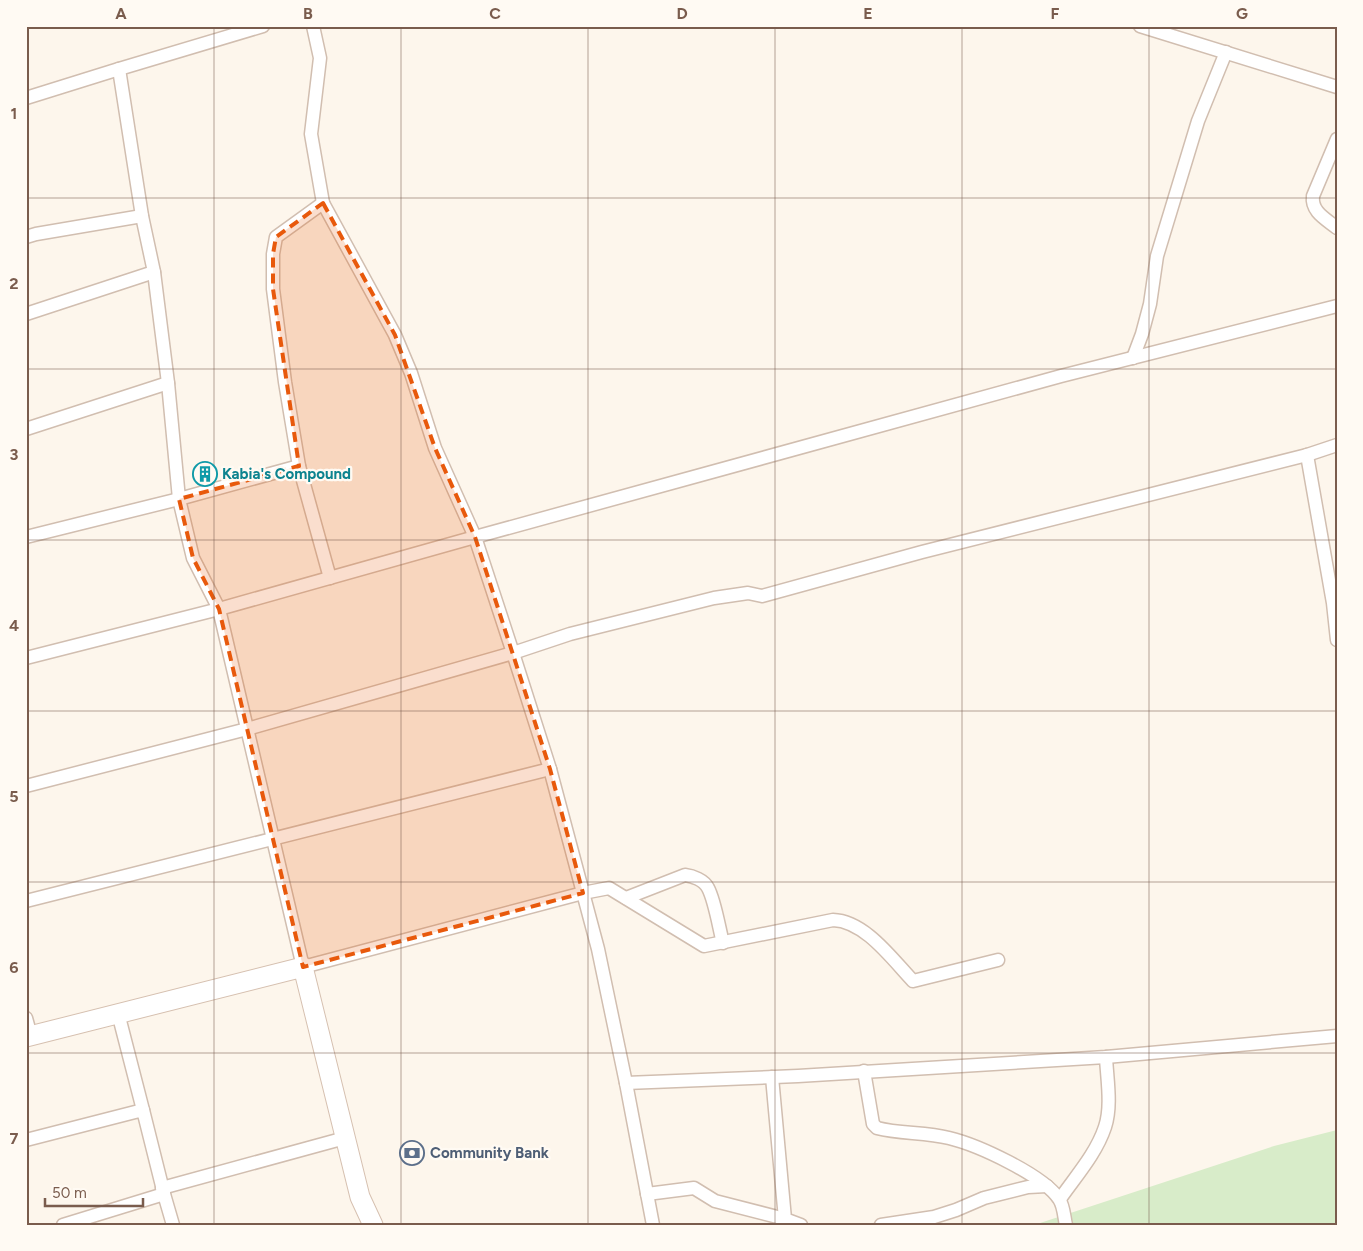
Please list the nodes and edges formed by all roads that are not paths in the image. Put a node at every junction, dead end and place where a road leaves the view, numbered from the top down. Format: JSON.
{"nodes":[{"id":1,"x":263,"y":26,"type":"edge"},
{"id":2,"x":313,"y":26,"type":"edge"},
{"id":3,"x":1140,"y":26,"type":"edge"},
{"id":4,"x":1169,"y":30,"type":"edge"},
{"id":5,"x":1226,"y":52,"type":"junction"},
{"id":6,"x":119,"y":69,"type":"junction"},
{"id":7,"x":1337,"y":86,"type":"edge"},
{"id":8,"x":26,"y":98,"type":"edge"},
{"id":9,"x":1337,"y":139,"type":"edge"},
{"id":10,"x":323,"y":203,"type":"junction"},
{"id":11,"x":142,"y":216,"type":"junction"},
{"id":12,"x":1337,"y":228,"type":"edge"},
{"id":13,"x":26,"y":237,"type":"edge"},
{"id":14,"x":154,"y":272,"type":"junction"},
{"id":15,"x":1337,"y":306,"type":"edge"},
{"id":16,"x":26,"y":314,"type":"edge"},
{"id":17,"x":1133,"y":358,"type":"junction"},
{"id":18,"x":168,"y":383,"type":"junction"},
{"id":19,"x":26,"y":429,"type":"edge"},
{"id":20,"x":1337,"y":446,"type":"edge"},
{"id":21,"x":1307,"y":454,"type":"junction"},
{"id":22,"x":299,"y":466,"type":"junction"},
{"id":23,"x":179,"y":499,"type":"junction"},
{"id":24,"x":26,"y":537,"type":"edge"},
{"id":25,"x":475,"y":537,"type":"junction"},
{"id":26,"x":330,"y":578,"type":"junction"},
{"id":27,"x":219,"y":609,"type":"junction"},
{"id":28,"x":1337,"y":640,"type":"edge"},
{"id":29,"x":513,"y":653,"type":"junction"},
{"id":30,"x":26,"y":658,"type":"edge"},
{"id":31,"x":247,"y":729,"type":"junction"},
{"id":32,"x":550,"y":769,"type":"junction"},
{"id":33,"x":26,"y":786,"type":"edge"},
{"id":34,"x":273,"y":838,"type":"junction"},
{"id":35,"x":583,"y":893,"type":"junction"},
{"id":36,"x":626,"y":898,"type":"junction"},
{"id":37,"x":26,"y":901,"type":"edge"},
{"id":38,"x":723,"y":943,"type":"junction"},
{"id":39,"x":998,"y":960,"type":"dead end"},
{"id":40,"x":304,"y":967,"type":"junction"},
{"id":41,"x":118,"y":1013,"type":"junction"},
{"id":42,"x":28,"y":1030,"type":"edge"},
{"id":43,"x":1337,"y":1036,"type":"edge"},
{"id":44,"x":1106,"y":1057,"type":"junction"},
{"id":45,"x":864,"y":1071,"type":"junction"},
{"id":46,"x":772,"y":1077,"type":"junction"},
{"id":47,"x":626,"y":1083,"type":"junction"},
{"id":48,"x":144,"y":1110,"type":"junction"},
{"id":49,"x":346,"y":1138,"type":"junction"},
{"id":50,"x":26,"y":1140,"type":"edge"},
{"id":51,"x":1046,"y":1186,"type":"junction"},
{"id":52,"x":163,"y":1191,"type":"junction"},
{"id":53,"x":647,"y":1194,"type":"junction"},
{"id":54,"x":1060,"y":1199,"type":"junction"},
{"id":55,"x":785,"y":1219,"type":"junction"},
{"id":56,"x":63,"y":1225,"type":"edge"},
{"id":57,"x":173,"y":1225,"type":"edge"},
{"id":58,"x":372,"y":1225,"type":"edge"},
{"id":59,"x":653,"y":1225,"type":"edge"},
{"id":60,"x":801,"y":1225,"type":"edge"},
{"id":61,"x":881,"y":1225,"type":"edge"},
{"id":62,"x":1066,"y":1225,"type":"edge"}],
"edges":[{"from":1,"to":6,"type":"street"},
{"from":2,"to":10,"type":"street"},
{"from":3,"to":4,"type":"street"},
{"from":4,"to":5,"type":"street"},
{"from":5,"to":7,"type":"street"},
{"from":5,"to":17,"type":"street"},
{"from":6,"to":8,"type":"street"},
{"from":6,"to":11,"type":"street"},
{"from":9,"to":12,"type":"street"},
{"from":10,"to":22,"type":"street"},
{"from":10,"to":25,"type":"street"},
{"from":11,"to":13,"type":"street"},
{"from":11,"to":14,"type":"street"},
{"from":14,"to":16,"type":"street"},
{"from":14,"to":18,"type":"street"},
{"from":15,"to":17,"type":"street"},
{"from":17,"to":25,"type":"street"},
{"from":18,"to":19,"type":"street"},
{"from":18,"to":23,"type":"street"},
{"from":20,"to":21,"type":"street"},
{"from":21,"to":28,"type":"street"},
{"from":21,"to":29,"type":"street"},
{"from":22,"to":23,"type":"street"},
{"from":22,"to":26,"type":"street"},
{"from":23,"to":24,"type":"street"},
{"from":23,"to":27,"type":"street"},
{"from":25,"to":26,"type":"street"},
{"from":25,"to":29,"type":"street"},
{"from":26,"to":27,"type":"street"},
{"from":27,"to":30,"type":"street"},
{"from":27,"to":31,"type":"street"},
{"from":29,"to":31,"type":"street"},
{"from":29,"to":32,"type":"street"},
{"from":31,"to":33,"type":"street"},
{"from":31,"to":34,"type":"street"},
{"from":32,"to":34,"type":"street"},
{"from":32,"to":35,"type":"street"},
{"from":34,"to":37,"type":"street"},
{"from":34,"to":40,"type":"street"},
{"from":35,"to":36,"type":"street"},
{"from":35,"to":40,"type":"street"},
{"from":35,"to":47,"type":"street"},
{"from":36,"to":38,"type":"street"},
{"from":36,"to":38,"type":"street"},
{"from":38,"to":39,"type":"street"},
{"from":40,"to":41,"type":"street"},
{"from":40,"to":49,"type":"street"},
{"from":41,"to":42,"type":"street"},
{"from":41,"to":48,"type":"street"},
{"from":43,"to":44,"type":"street"},
{"from":44,"to":45,"type":"street"},
{"from":44,"to":54,"type":"street"},
{"from":45,"to":46,"type":"street"},
{"from":45,"to":51,"type":"street"},
{"from":46,"to":47,"type":"street"},
{"from":46,"to":55,"type":"street"},
{"from":47,"to":53,"type":"street"},
{"from":48,"to":50,"type":"street"},
{"from":48,"to":52,"type":"street"},
{"from":49,"to":52,"type":"street"},
{"from":49,"to":58,"type":"street"},
{"from":51,"to":54,"type":"street"},
{"from":51,"to":61,"type":"street"},
{"from":52,"to":56,"type":"street"},
{"from":52,"to":57,"type":"street"},
{"from":53,"to":55,"type":"street"},
{"from":53,"to":59,"type":"street"},
{"from":54,"to":62,"type":"street"},
{"from":55,"to":60,"type":"street"}]}
